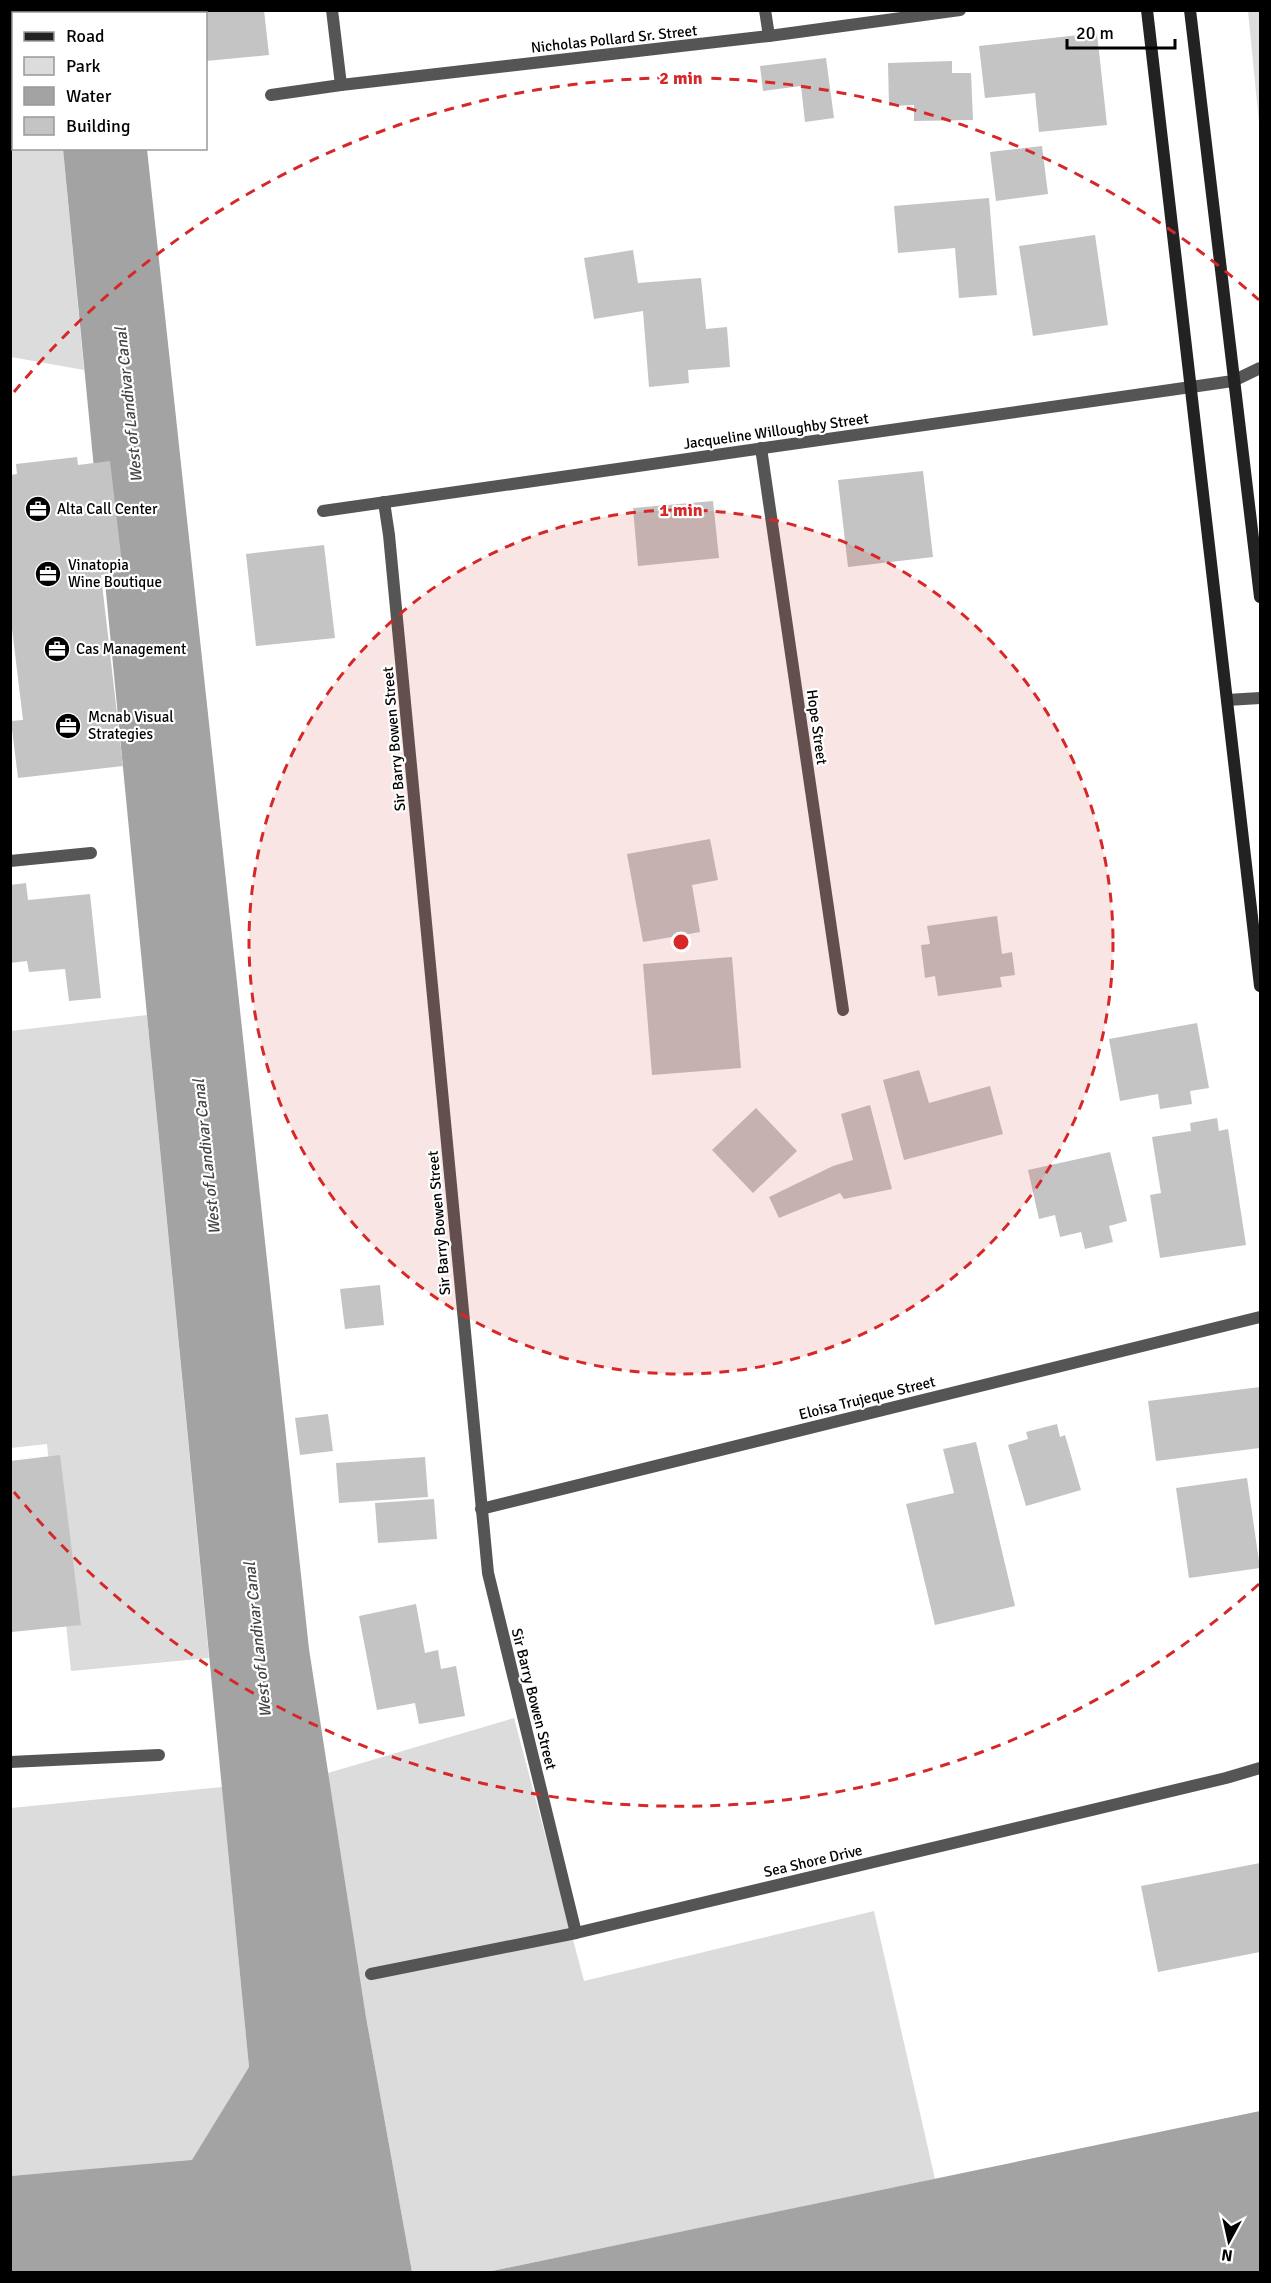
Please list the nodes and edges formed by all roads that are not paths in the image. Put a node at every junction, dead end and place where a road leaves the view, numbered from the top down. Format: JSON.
{"nodes":[{"id":1,"x":332,"y":10,"type":"edge"},
{"id":2,"x":765,"y":10,"type":"edge"},
{"id":3,"x":960,"y":10,"type":"edge"},
{"id":4,"x":1147,"y":10,"type":"edge"},
{"id":5,"x":1190,"y":10,"type":"edge"},
{"id":6,"x":769,"y":36,"type":"junction"},
{"id":7,"x":341,"y":85,"type":"junction"},
{"id":8,"x":271,"y":95,"type":"dead end"},
{"id":9,"x":1260,"y":368,"type":"edge"},
{"id":10,"x":1233,"y":381,"type":"junction"},
{"id":11,"x":1190,"y":387,"type":"junction"},
{"id":12,"x":761,"y":448,"type":"junction"},
{"id":13,"x":384,"y":502,"type":"junction"},
{"id":14,"x":323,"y":511,"type":"dead end"},
{"id":15,"x":1260,"y":597,"type":"edge"},
{"id":16,"x":1260,"y":698,"type":"edge"},
{"id":17,"x":1227,"y":700,"type":"junction"},
{"id":18,"x":91,"y":853,"type":"dead end"},
{"id":19,"x":10,"y":861,"type":"edge"},
{"id":20,"x":1260,"y":986,"type":"edge"},
{"id":21,"x":843,"y":1010,"type":"dead end"},
{"id":22,"x":1260,"y":1317,"type":"edge"},
{"id":23,"x":481,"y":1509,"type":"junction"},
{"id":24,"x":159,"y":1755,"type":"dead end"},
{"id":25,"x":10,"y":1762,"type":"edge"},
{"id":26,"x":1260,"y":1768,"type":"edge"},
{"id":27,"x":576,"y":1933,"type":"junction"},
{"id":28,"x":371,"y":1974,"type":"dead end"}],
"edges":[{"from":1,"to":7,"type":"street"},
{"from":2,"to":6,"type":"street"},
{"from":3,"to":6,"type":"street","name":"Nicholas Pollard Sr. Street"},
{"from":4,"to":11,"type":"street"},
{"from":5,"to":10,"type":"street"},
{"from":6,"to":7,"type":"street","name":"Nicholas Pollard Sr. Street"},
{"from":7,"to":8,"type":"street","name":"Nicholas Pollard Sr. Street"},
{"from":9,"to":10,"type":"street","name":"Jacqueline Willoughby Street"},
{"from":10,"to":11,"type":"street","name":"Jacqueline Willoughby Street"},
{"from":10,"to":15,"type":"street"},
{"from":11,"to":12,"type":"street","name":"Jacqueline Willoughby Street"},
{"from":11,"to":17,"type":"street"},
{"from":12,"to":13,"type":"street","name":"Jacqueline Willoughby Street"},
{"from":12,"to":21,"type":"street","name":"Hope Street"},
{"from":13,"to":14,"type":"street","name":"Jacqueline Willoughby Street"},
{"from":13,"to":23,"type":"street","name":"Sir Barry Bowen Street"},
{"from":16,"to":17,"type":"street"},
{"from":17,"to":20,"type":"street"},
{"from":18,"to":19,"type":"street"},
{"from":22,"to":23,"type":"street","name":"Eloisa Trujeque Street"},
{"from":23,"to":27,"type":"street","name":"Sir Barry Bowen Street"},
{"from":24,"to":25,"type":"street"},
{"from":26,"to":27,"type":"street","name":"Sea Shore Drive"},
{"from":27,"to":28,"type":"street","name":"Sea Shore Drive"}]}
